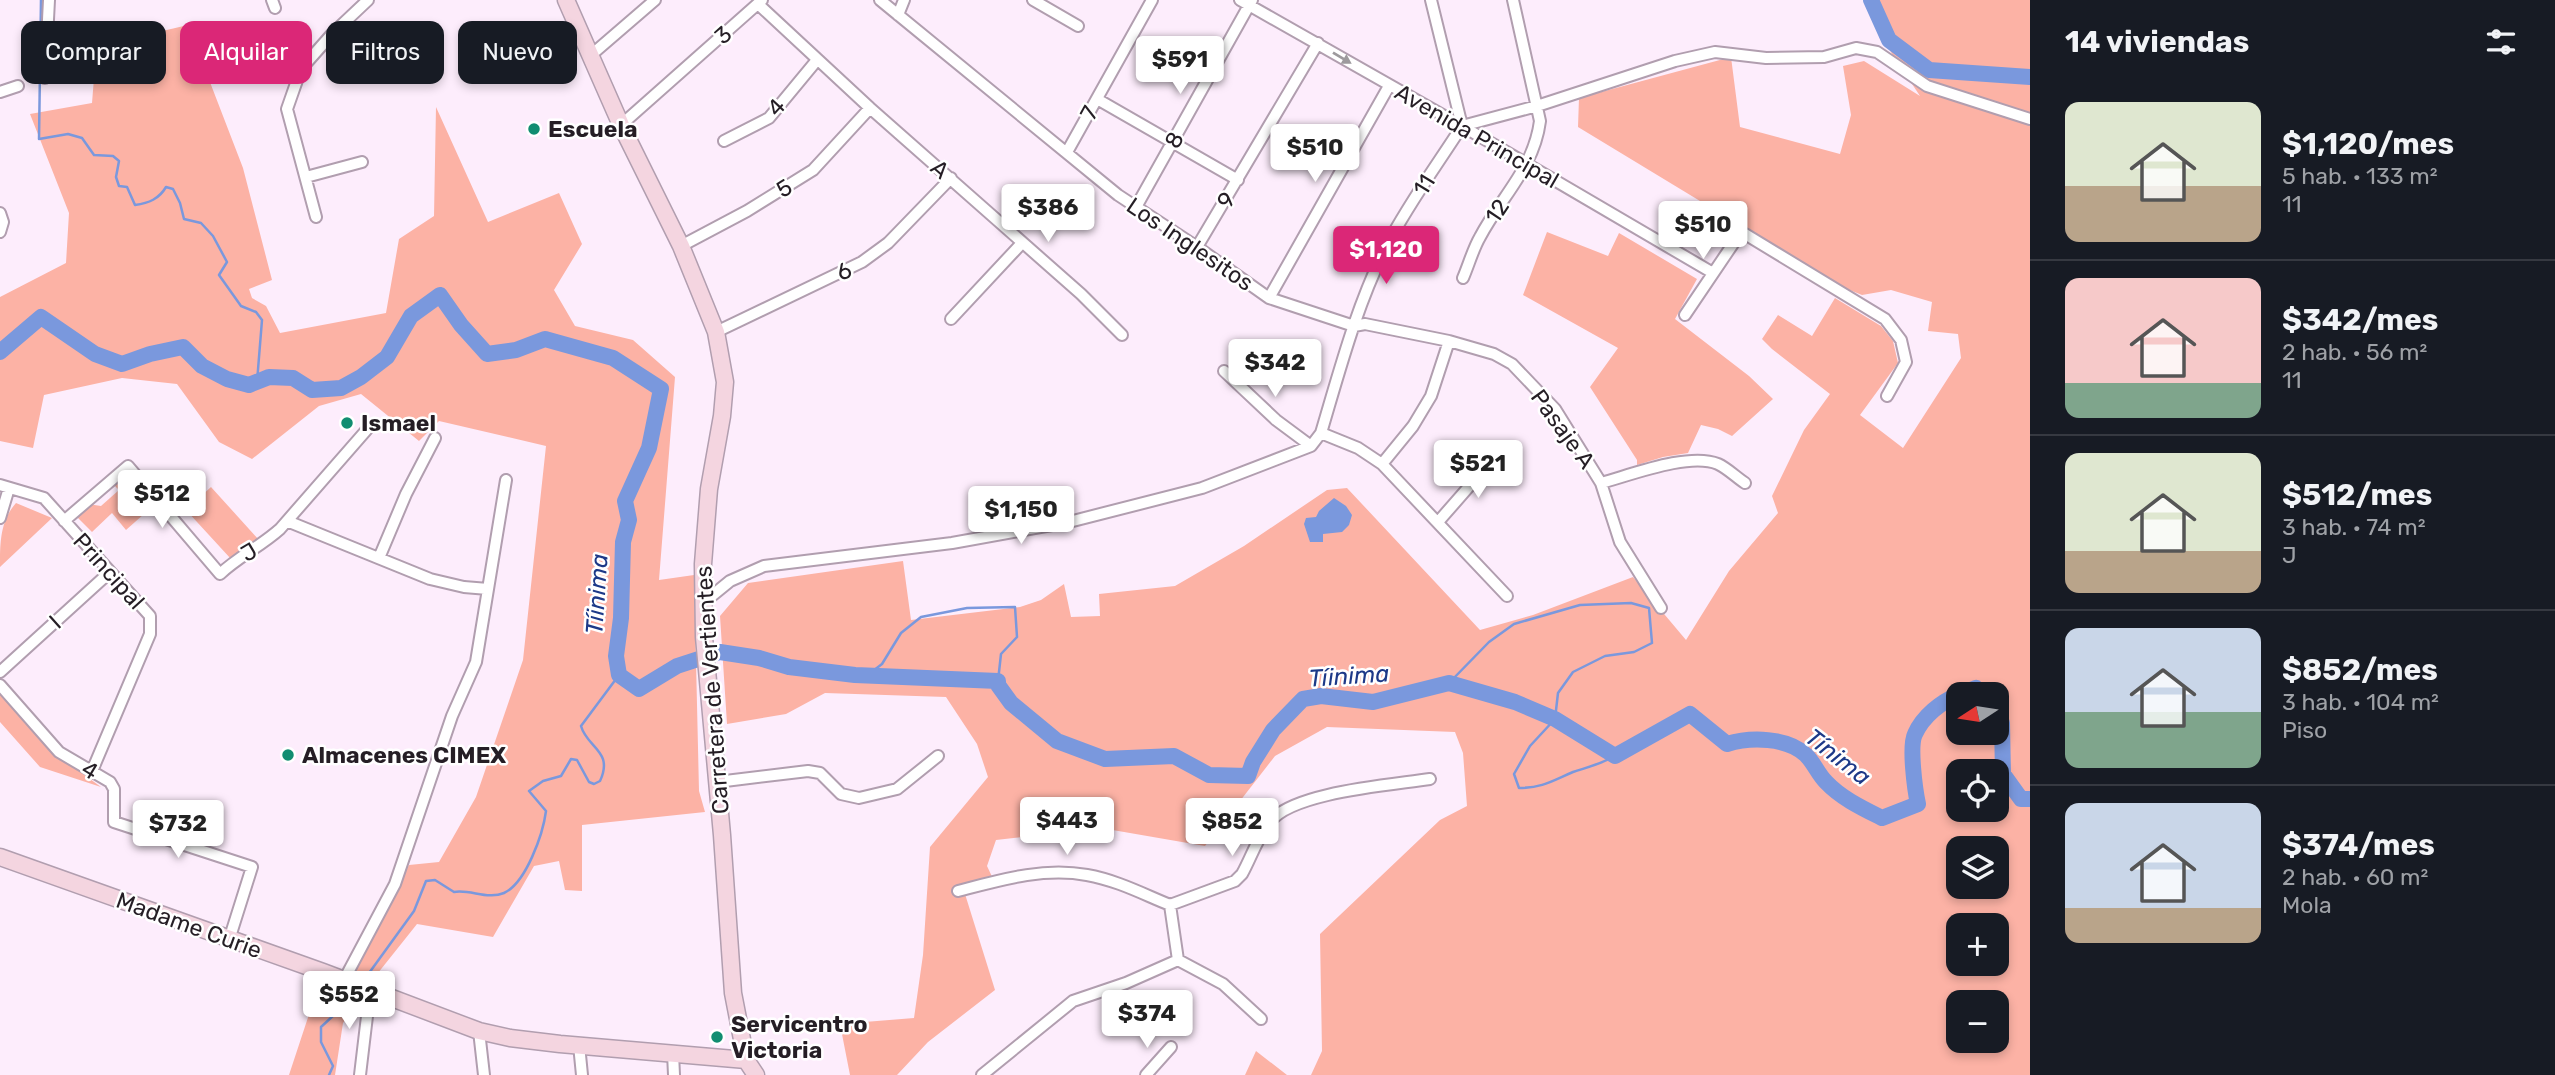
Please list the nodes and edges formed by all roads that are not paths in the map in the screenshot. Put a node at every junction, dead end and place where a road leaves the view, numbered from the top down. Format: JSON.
{"nodes":[{"id":1,"x":49,"y":0,"type":"edge"},
{"id":2,"x":368,"y":0,"type":"edge"},
{"id":3,"x":566,"y":0,"type":"edge"},
{"id":4,"x":655,"y":0,"type":"edge"},
{"id":5,"x":880,"y":0,"type":"edge"},
{"id":6,"x":904,"y":0,"type":"edge"},
{"id":7,"x":1033,"y":0,"type":"edge"},
{"id":8,"x":1152,"y":0,"type":"edge"},
{"id":9,"x":1430,"y":0,"type":"edge"},
{"id":10,"x":1513,"y":0,"type":"edge"},
{"id":11,"x":760,"y":2,"type":"edge"},
{"id":12,"x":1247,"y":2,"type":"edge"},
{"id":13,"x":898,"y":15,"type":"junction"},
{"id":14,"x":48,"y":21,"type":"edge"},
{"id":15,"x":1077,"y":26,"type":"dead end"},
{"id":16,"x":1318,"y":43,"type":"junction"},
{"id":17,"x":590,"y":56,"type":"junction"},
{"id":18,"x":817,"y":60,"type":"junction"},
{"id":19,"x":18,"y":86,"type":"dead end"},
{"id":20,"x":1390,"y":86,"type":"junction"},
{"id":21,"x":0,"y":92,"type":"edge"},
{"id":22,"x":1097,"y":99,"type":"junction"},
{"id":23,"x":1536,"y":106,"type":"junction"},
{"id":24,"x":870,"y":108,"type":"junction"},
{"id":25,"x":2030,"y":119,"type":"edge"},
{"id":26,"x":621,"y":125,"type":"junction"},
{"id":27,"x":1462,"y":126,"type":"junction"},
{"id":28,"x":724,"y":141,"type":"dead end"},
{"id":29,"x":1173,"y":142,"type":"junction"},
{"id":30,"x":1067,"y":152,"type":"junction"},
{"id":31,"x":362,"y":162,"type":"dead end"},
{"id":32,"x":1527,"y":165,"type":"junction"},
{"id":33,"x":306,"y":177,"type":"junction"},
{"id":34,"x":950,"y":178,"type":"junction"},
{"id":35,"x":1238,"y":180,"type":"junction"},
{"id":36,"x":1136,"y":207,"type":"junction"},
{"id":37,"x":0,"y":213,"type":"edge"},
{"id":38,"x":316,"y":216,"type":"dead end"},
{"id":39,"x":0,"y":232,"type":"edge"},
{"id":40,"x":1022,"y":243,"type":"junction"},
{"id":41,"x":681,"y":246,"type":"junction"},
{"id":42,"x":1197,"y":247,"type":"junction"},
{"id":43,"x":1713,"y":274,"type":"junction"},
{"id":44,"x":1464,"y":278,"type":"dead end"},
{"id":45,"x":1269,"y":298,"type":"junction"},
{"id":46,"x":1685,"y":315,"type":"dead end"},
{"id":47,"x":951,"y":319,"type":"dead end"},
{"id":48,"x":1354,"y":326,"type":"junction"},
{"id":49,"x":716,"y":332,"type":"junction"},
{"id":50,"x":1122,"y":335,"type":"dead end"},
{"id":51,"x":1449,"y":341,"type":"junction"},
{"id":52,"x":1224,"y":371,"type":"dead end"},
{"id":53,"x":1887,"y":396,"type":"dead end"},
{"id":54,"x":370,"y":426,"type":"dead end"},
{"id":55,"x":435,"y":438,"type":"dead end"},
{"id":56,"x":1315,"y":440,"type":"junction"},
{"id":57,"x":1494,"y":458,"type":"dead end"},
{"id":58,"x":1382,"y":464,"type":"junction"},
{"id":59,"x":506,"y":480,"type":"dead end"},
{"id":60,"x":1601,"y":482,"type":"junction"},
{"id":61,"x":1745,"y":483,"type":"dead end"},
{"id":62,"x":4,"y":486,"type":"edge"},
{"id":63,"x":0,"y":518,"type":"edge"},
{"id":64,"x":64,"y":520,"type":"junction"},
{"id":65,"x":287,"y":521,"type":"junction"},
{"id":66,"x":1438,"y":522,"type":"junction"},
{"id":67,"x":380,"y":558,"type":"junction"},
{"id":68,"x":110,"y":572,"type":"junction"},
{"id":69,"x":488,"y":589,"type":"junction"},
{"id":70,"x":1507,"y":596,"type":"dead end"},
{"id":71,"x":702,"y":603,"type":"junction"},
{"id":72,"x":1661,"y":608,"type":"dead end"},
{"id":73,"x":0,"y":672,"type":"edge"},
{"id":74,"x":0,"y":685,"type":"edge"},
{"id":75,"x":938,"y":756,"type":"dead end"},
{"id":76,"x":92,"y":771,"type":"junction"},
{"id":77,"x":1430,"y":779,"type":"dead end"},
{"id":78,"x":717,"y":782,"type":"junction"},
{"id":79,"x":0,"y":857,"type":"edge"},
{"id":80,"x":958,"y":891,"type":"dead end"},
{"id":81,"x":1170,"y":905,"type":"junction"},
{"id":82,"x":229,"y":940,"type":"junction"},
{"id":83,"x":1178,"y":960,"type":"junction"},
{"id":84,"x":358,"y":985,"type":"junction"},
{"id":85,"x":1261,"y":1019,"type":"dead end"},
{"id":86,"x":479,"y":1031,"type":"junction"},
{"id":87,"x":579,"y":1045,"type":"junction"},
{"id":88,"x":1171,"y":1047,"type":"dead end"},
{"id":89,"x":673,"y":1053,"type":"junction"},
{"id":90,"x":746,"y":1060,"type":"junction"},
{"id":91,"x":360,"y":1075,"type":"edge"},
{"id":92,"x":484,"y":1075,"type":"edge"},
{"id":93,"x":582,"y":1075,"type":"edge"},
{"id":94,"x":674,"y":1075,"type":"edge"},
{"id":95,"x":756,"y":1075,"type":"edge"},
{"id":96,"x":982,"y":1075,"type":"edge"},
{"id":97,"x":1146,"y":1075,"type":"edge"}],
"edges":[{"from":1,"to":14,"type":"street"},
{"from":2,"to":33,"type":"street"},
{"from":3,"to":17,"type":"main road","name":"Carretera de Vertientes"},
{"from":4,"to":17,"type":"street"},
{"from":5,"to":13,"type":"street","name":"Los Inglesitos"},
{"from":6,"to":13,"type":"street"},
{"from":7,"to":15,"type":"street"},
{"from":8,"to":22,"type":"street","name":"7"},
{"from":9,"to":27,"type":"street"},
{"from":10,"to":23,"type":"street","name":"12"},
{"from":11,"to":18,"type":"street","name":"A"},
{"from":11,"to":26,"type":"street","name":"3"},
{"from":12,"to":16,"type":"street","name":"Avenida Principal"},
{"from":12,"to":29,"type":"street","name":"8"},
{"from":13,"to":30,"type":"street","name":"Los Inglesitos"},
{"from":16,"to":20,"type":"street","name":"Avenida Principal","one_way":true},
{"from":16,"to":35,"type":"street","name":"9"},
{"from":17,"to":26,"type":"main road","name":"Carretera de Vertientes"},
{"from":18,"to":24,"type":"street","name":"A"},
{"from":18,"to":28,"type":"street","name":"4"},
{"from":19,"to":21,"type":"street"},
{"from":20,"to":27,"type":"street","name":"Avenida Principal"},
{"from":20,"to":45,"type":"street"},
{"from":22,"to":29,"type":"street"},
{"from":22,"to":30,"type":"street","name":"7"},
{"from":23,"to":25,"type":"street"},
{"from":23,"to":27,"type":"street"},
{"from":23,"to":32,"type":"street","name":"12"},
{"from":24,"to":34,"type":"street","name":"A"},
{"from":24,"to":41,"type":"street","name":"5"},
{"from":26,"to":41,"type":"main road","name":"Carretera de Vertientes"},
{"from":27,"to":32,"type":"street","name":"Avenida Principal"},
{"from":27,"to":48,"type":"street","name":"11"},
{"from":29,"to":35,"type":"street"},
{"from":29,"to":36,"type":"street","name":"8"},
{"from":30,"to":36,"type":"street","name":"Los Inglesitos"},
{"from":31,"to":33,"type":"street"},
{"from":32,"to":43,"type":"street","name":"Avenida Principal"},
{"from":32,"to":44,"type":"street","name":"12"},
{"from":33,"to":38,"type":"street"},
{"from":34,"to":40,"type":"street","name":"A"},
{"from":34,"to":49,"type":"street","name":"6"},
{"from":35,"to":42,"type":"street","name":"9"},
{"from":36,"to":42,"type":"street","name":"Los Inglesitos"},
{"from":37,"to":39,"type":"street"},
{"from":40,"to":47,"type":"street"},
{"from":40,"to":50,"type":"street","name":"A"},
{"from":41,"to":49,"type":"main road","name":"Carretera de Vertientes"},
{"from":42,"to":45,"type":"street","name":"Los Inglesitos"},
{"from":43,"to":46,"type":"street"},
{"from":43,"to":53,"type":"street"},
{"from":45,"to":48,"type":"street","name":"Los Inglesitos"},
{"from":48,"to":51,"type":"street","name":"Pasaje A"},
{"from":48,"to":56,"type":"street","name":"11"},
{"from":49,"to":71,"type":"main road","name":"Carretera de Vertientes"},
{"from":51,"to":58,"type":"street"},
{"from":51,"to":60,"type":"street","name":"Pasaje A"},
{"from":52,"to":56,"type":"street"},
{"from":54,"to":65,"type":"street"},
{"from":55,"to":67,"type":"street"},
{"from":56,"to":58,"type":"street"},
{"from":56,"to":71,"type":"street"},
{"from":57,"to":66,"type":"street"},
{"from":58,"to":66,"type":"street"},
{"from":59,"to":69,"type":"street"},
{"from":60,"to":61,"type":"street"},
{"from":60,"to":72,"type":"street","name":"Pasaje A"},
{"from":62,"to":63,"type":"street"},
{"from":62,"to":64,"type":"street","name":"Principal"},
{"from":64,"to":65,"type":"street","name":"J"},
{"from":64,"to":68,"type":"street","name":"Principal"},
{"from":65,"to":67,"type":"street"},
{"from":66,"to":70,"type":"street"},
{"from":67,"to":69,"type":"street"},
{"from":68,"to":73,"type":"street","name":"I"},
{"from":68,"to":76,"type":"street","name":"Principal"},
{"from":69,"to":84,"type":"street"},
{"from":71,"to":78,"type":"main road","name":"Carretera de Vertientes"},
{"from":74,"to":76,"type":"street","name":"4"},
{"from":75,"to":78,"type":"street"},
{"from":76,"to":82,"type":"street","name":"4"},
{"from":77,"to":81,"type":"street"},
{"from":78,"to":90,"type":"main road","name":"Carretera de Vertientes"},
{"from":79,"to":82,"type":"main road","name":"Madame Curie"},
{"from":80,"to":81,"type":"street"},
{"from":81,"to":83,"type":"street"},
{"from":82,"to":84,"type":"main road","name":"Madame Curie"},
{"from":83,"to":85,"type":"street"},
{"from":83,"to":96,"type":"street"},
{"from":84,"to":86,"type":"main road","name":"Madame Curie"},
{"from":84,"to":91,"type":"street"},
{"from":86,"to":87,"type":"main road","name":"Madame Curie"},
{"from":86,"to":92,"type":"street"},
{"from":87,"to":89,"type":"main road","name":"Madame Curie"},
{"from":87,"to":93,"type":"street"},
{"from":88,"to":97,"type":"street"},
{"from":89,"to":90,"type":"main road","name":"Madame Curie"},
{"from":89,"to":94,"type":"street"},
{"from":90,"to":95,"type":"main road","name":"Carretera de Vertientes"}]}
